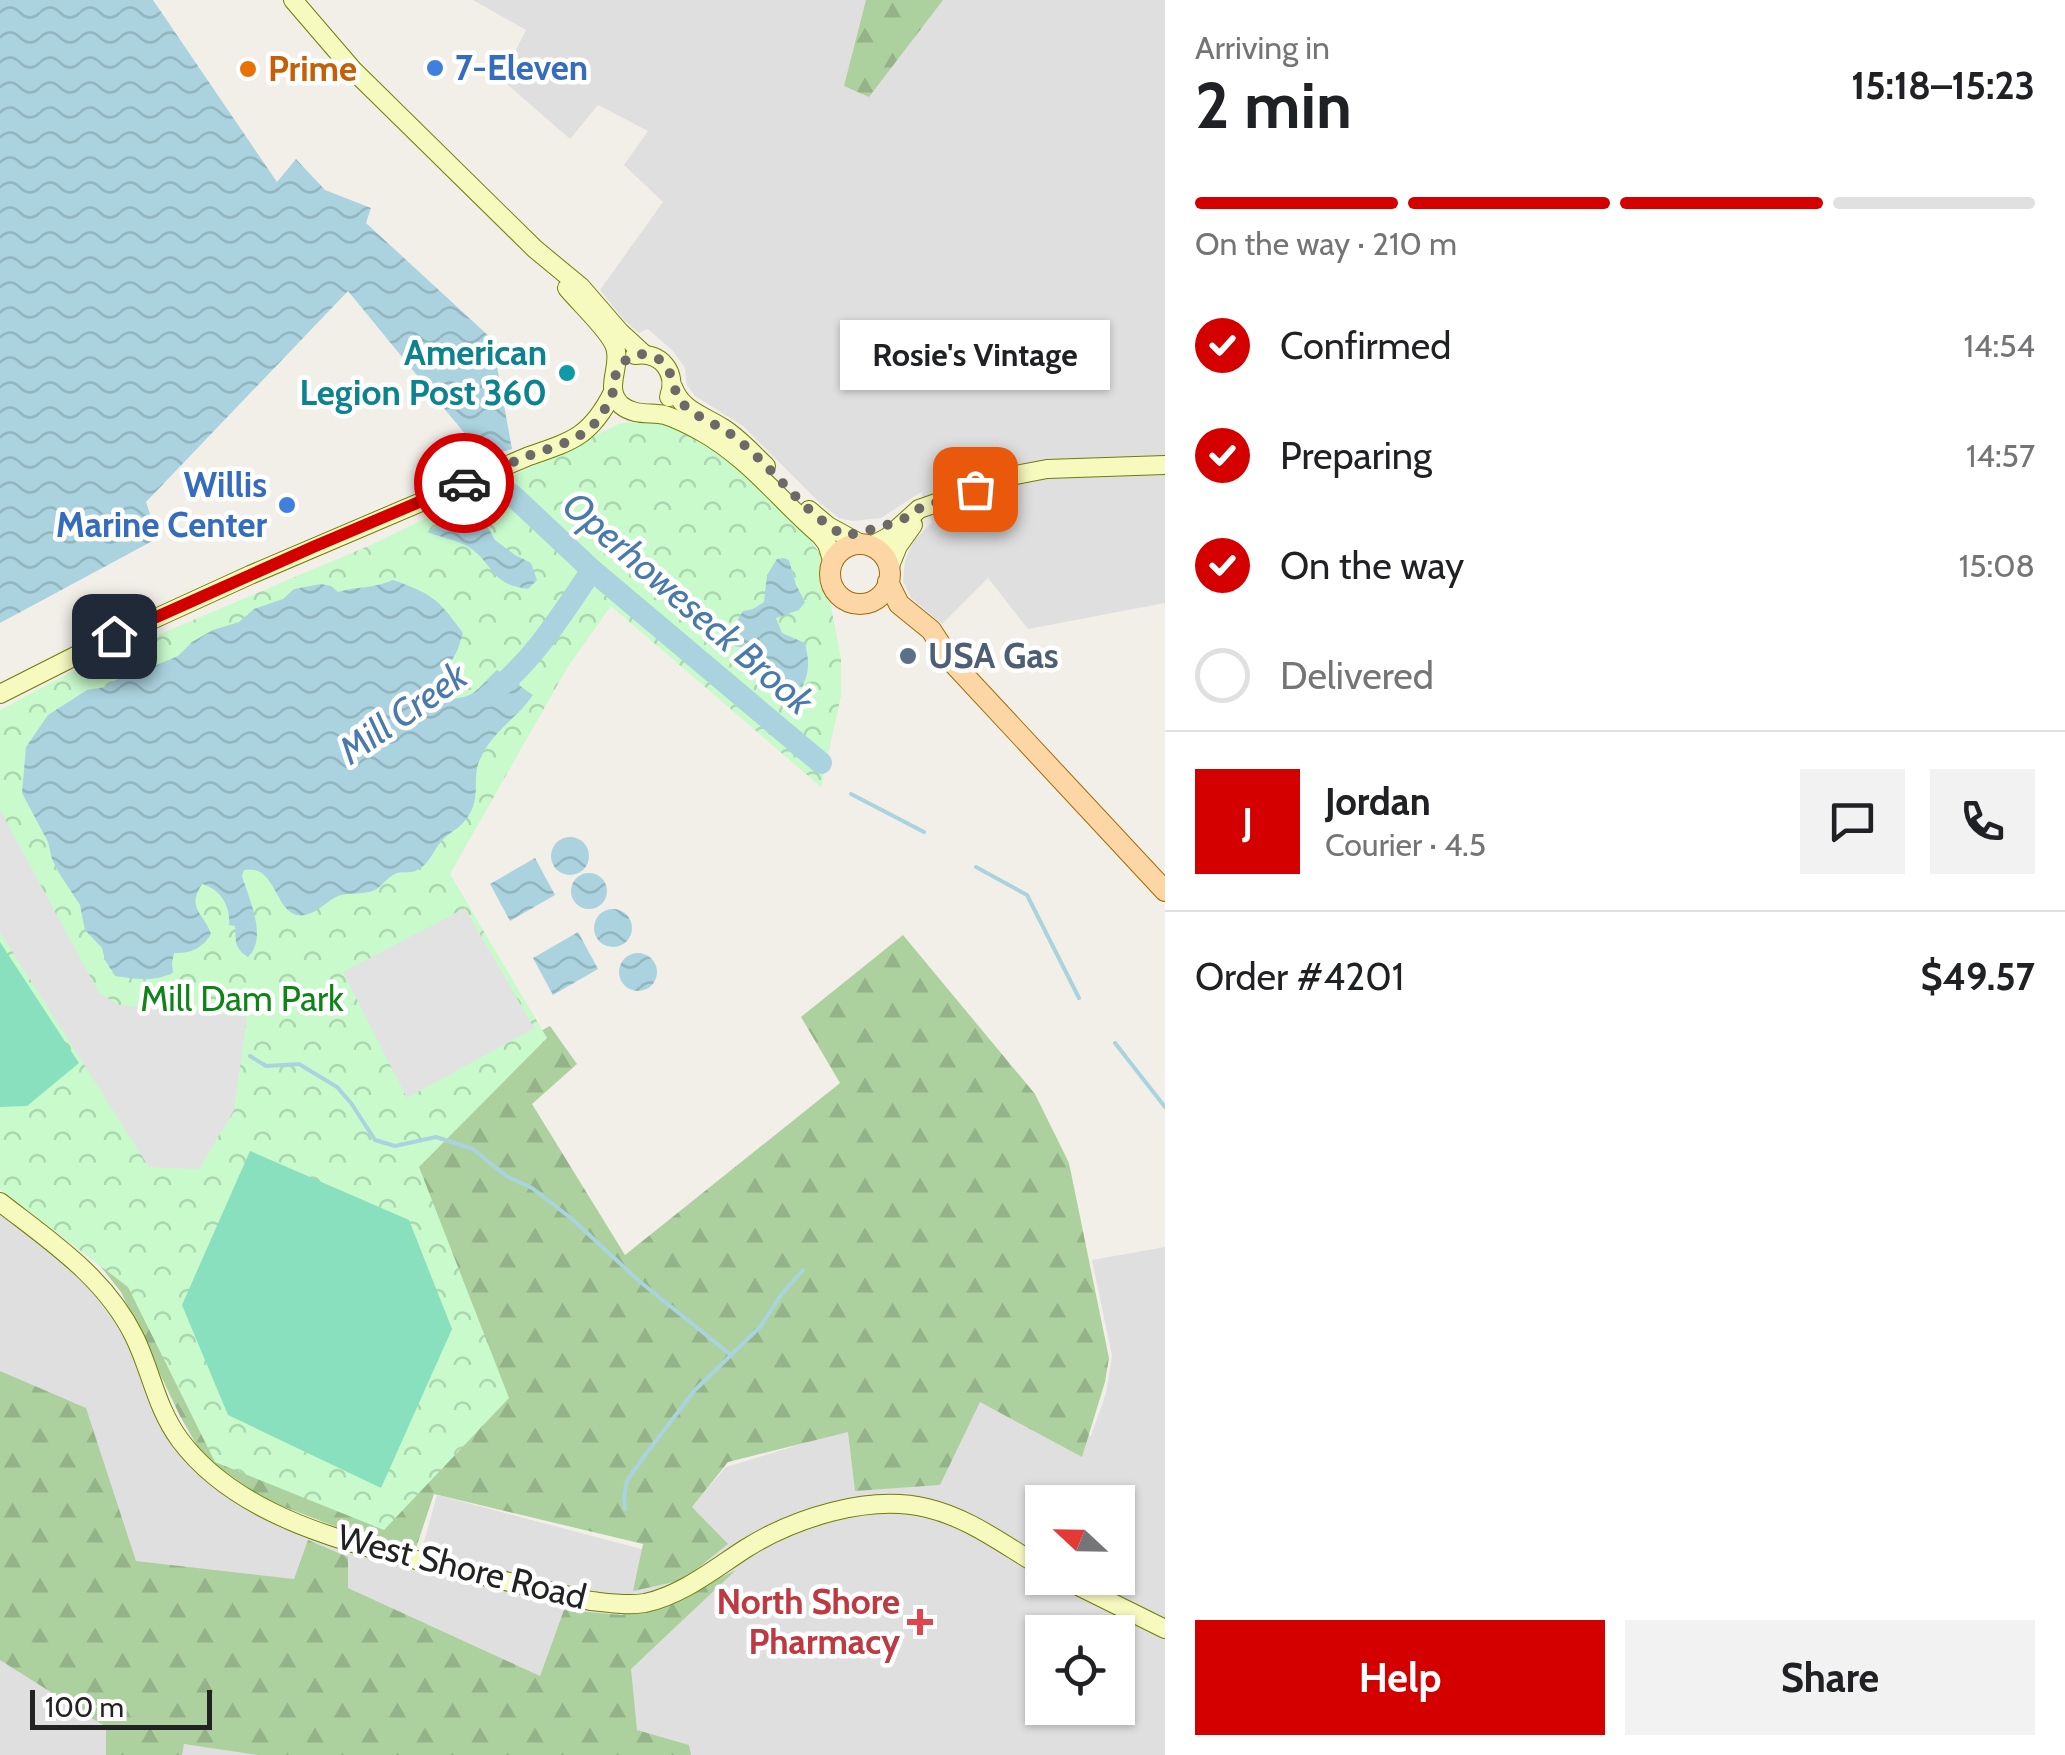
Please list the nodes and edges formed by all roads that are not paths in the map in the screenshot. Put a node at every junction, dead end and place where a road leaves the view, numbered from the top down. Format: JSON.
{"nodes":[{"id":1,"x":293,"y":0,"type":"edge"},
{"id":2,"x":535,"y":249,"type":"junction"},
{"id":3,"x":644,"y":354,"type":"junction"},
{"id":4,"x":616,"y":372,"type":"junction"},
{"id":5,"x":672,"y":388,"type":"junction"},
{"id":6,"x":613,"y":392,"type":"junction"},
{"id":7,"x":634,"y":412,"type":"junction"},
{"id":8,"x":653,"y":413,"type":"junction"},
{"id":9,"x":1165,"y":464,"type":"edge"},
{"id":10,"x":479,"y":477,"type":"junction"},
{"id":11,"x":932,"y":505,"type":"junction"},
{"id":12,"x":910,"y":516,"type":"junction"},
{"id":13,"x":859,"y":542,"type":"junction"},
{"id":14,"x":832,"y":563,"type":"junction"},
{"id":15,"x":889,"y":575,"type":"junction"},
{"id":16,"x":868,"y":604,"type":"junction"},
{"id":17,"x":952,"y":662,"type":"junction"},
{"id":18,"x":0,"y":694,"type":"edge"},
{"id":19,"x":1165,"y":891,"type":"edge"},
{"id":20,"x":0,"y":1202,"type":"edge"},
{"id":21,"x":1025,"y":1557,"type":"edge"},
{"id":22,"x":1096,"y":1595,"type":"edge"},
{"id":23,"x":1165,"y":1629,"type":"edge"}],
"edges":[{"from":1,"to":2,"type":"street"},
{"from":2,"to":3,"type":"street"},
{"from":2,"to":4,"type":"street"},
{"from":3,"to":4,"type":"street"},
{"from":3,"to":5,"type":"street"},
{"from":4,"to":6,"type":"street"},
{"from":5,"to":8,"type":"street"},
{"from":5,"to":13,"type":"street"},
{"from":6,"to":7,"type":"street"},
{"from":6,"to":10,"type":"street"},
{"from":7,"to":8,"type":"street"},
{"from":7,"to":10,"type":"street"},
{"from":8,"to":14,"type":"street"},
{"from":9,"to":11,"type":"street"},
{"from":10,"to":18,"type":"street"},
{"from":11,"to":12,"type":"street"},
{"from":11,"to":15,"type":"street"},
{"from":12,"to":13,"type":"street"},
{"from":12,"to":13,"type":"street"},
{"from":13,"to":14,"type":"main road"},
{"from":13,"to":15,"type":"main road"},
{"from":14,"to":16,"type":"main road"},
{"from":15,"to":16,"type":"main road"},
{"from":15,"to":17,"type":"main road"},
{"from":16,"to":17,"type":"main road"},
{"from":17,"to":19,"type":"main road"},
{"from":20,"to":21,"type":"street","name":"West Shore Road"},
{"from":22,"to":23,"type":"street"}]}
